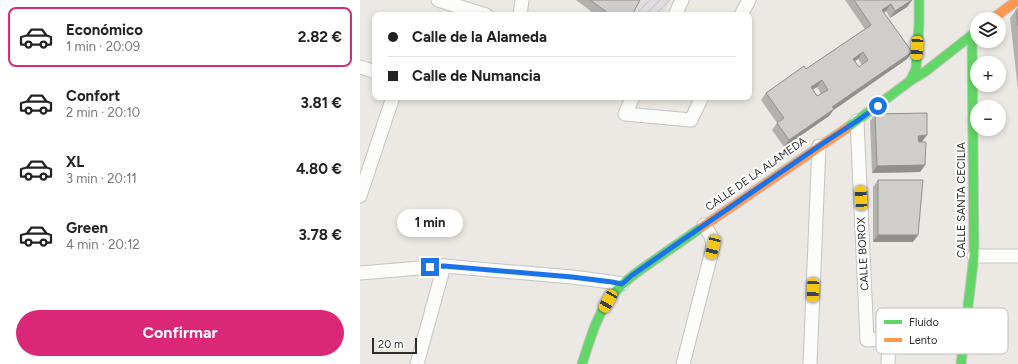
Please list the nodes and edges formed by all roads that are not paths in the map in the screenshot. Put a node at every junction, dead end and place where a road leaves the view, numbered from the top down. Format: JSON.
{"nodes":[{"id":1,"x":438,"y":0,"type":"edge"},
{"id":2,"x":522,"y":0,"type":"edge"},
{"id":3,"x":682,"y":0,"type":"edge"},
{"id":4,"x":749,"y":0,"type":"edge"},
{"id":5,"x":919,"y":0,"type":"edge"},
{"id":6,"x":1018,"y":0,"type":"edge"},
{"id":7,"x":476,"y":12,"type":"edge"},
{"id":8,"x":520,"y":12,"type":"edge"},
{"id":9,"x":676,"y":12,"type":"edge"},
{"id":10,"x":743,"y":12,"type":"edge"},
{"id":11,"x":1002,"y":12,"type":"edge"},
{"id":12,"x":970,"y":36,"type":"edge"},
{"id":13,"x":974,"y":48,"type":"edge"},
{"id":14,"x":917,"y":60,"type":"junction"},
{"id":15,"x":933,"y":66,"type":"junction"},
{"id":16,"x":360,"y":67,"type":"edge"},
{"id":17,"x":372,"y":71,"type":"edge"},
{"id":18,"x":910,"y":81,"type":"junction"},
{"id":19,"x":392,"y":100,"type":"edge"},
{"id":20,"x":632,"y":100,"type":"edge"},
{"id":21,"x":701,"y":100,"type":"edge"},
{"id":22,"x":857,"y":121,"type":"junction"},
{"id":23,"x":819,"y":146,"type":"junction"},
{"id":24,"x":360,"y":196,"type":"edge"},
{"id":25,"x":704,"y":225,"type":"junction"},
{"id":26,"x":974,"y":256,"type":"junction"},
{"id":27,"x":1018,"y":256,"type":"edge"},
{"id":28,"x":444,"y":266,"type":"junction"},
{"id":29,"x":360,"y":273,"type":"edge"},
{"id":30,"x":622,"y":284,"type":"junction"},
{"id":31,"x":968,"y":308,"type":"edge"},
{"id":32,"x":876,"y":340,"type":"edge"},
{"id":33,"x":889,"y":354,"type":"edge"},
{"id":34,"x":962,"y":354,"type":"edge"},
{"id":35,"x":417,"y":364,"type":"edge"},
{"id":36,"x":582,"y":364,"type":"edge"},
{"id":37,"x":684,"y":364,"type":"edge"},
{"id":38,"x":810,"y":364,"type":"edge"},
{"id":39,"x":888,"y":364,"type":"edge"},
{"id":40,"x":961,"y":364,"type":"edge"}],
"edges":[{"from":1,"to":7,"type":"street"},
{"from":2,"to":8,"type":"street"},
{"from":3,"to":9,"type":"street"},
{"from":4,"to":10,"type":"street"},
{"from":5,"to":14,"type":"street"},
{"from":6,"to":11,"type":"street"},
{"from":12,"to":15,"type":"street","name":"CALLE DE LA ALAMEDA"},
{"from":13,"to":26,"type":"street","name":"CALLE SANTA CECILIA"},
{"from":14,"to":15,"type":"street"},
{"from":14,"to":18,"type":"street"},
{"from":15,"to":18,"type":"street","name":"CALLE DE LA ALAMEDA"},
{"from":16,"to":17,"type":"street"},
{"from":18,"to":22,"type":"street","name":"CALLE DE LA ALAMEDA"},
{"from":19,"to":24,"type":"street"},
{"from":20,"to":21,"type":"street"},
{"from":22,"to":23,"type":"street","name":"CALLE DE LA ALAMEDA"},
{"from":22,"to":32,"type":"street","name":"CALLE BOROX"},
{"from":23,"to":25,"type":"street","name":"CALLE DE LA ALAMEDA"},
{"from":23,"to":38,"type":"street"},
{"from":25,"to":30,"type":"street","name":"CALLE DE LA ALAMEDA"},
{"from":25,"to":37,"type":"street"},
{"from":26,"to":27,"type":"street"},
{"from":26,"to":31,"type":"street","name":"CALLE SANTA CECILIA"},
{"from":28,"to":29,"type":"street"},
{"from":28,"to":30,"type":"street"},
{"from":28,"to":35,"type":"street"},
{"from":30,"to":36,"type":"street","name":"CALLE DE LA ALAMEDA"},
{"from":33,"to":39,"type":"street","name":"CALLE BOROX"},
{"from":34,"to":40,"type":"street","name":"CALLE SANTA CECILIA"}]}
